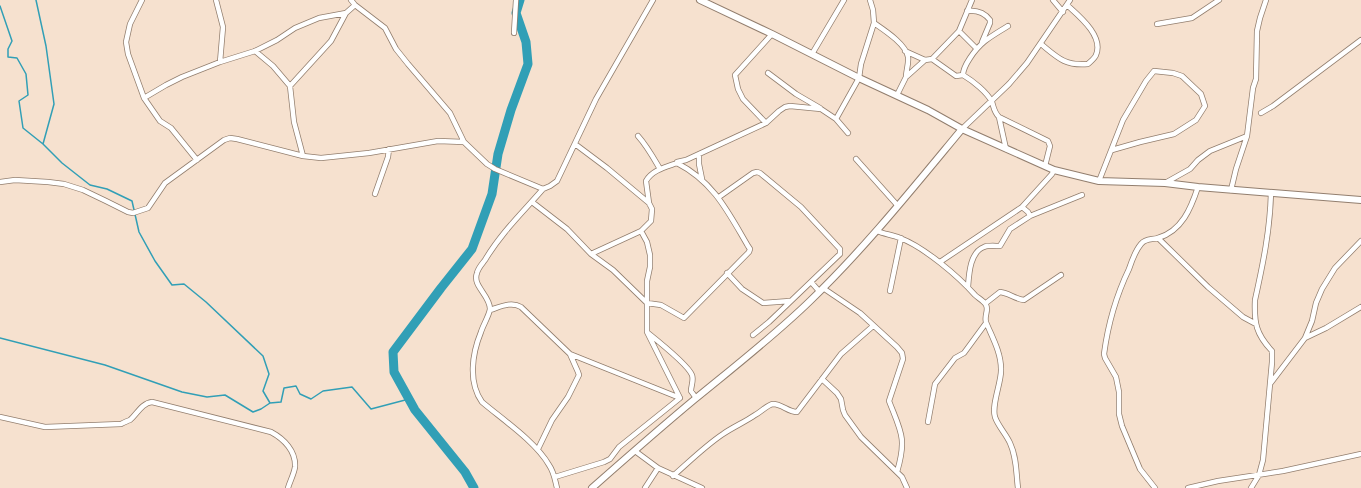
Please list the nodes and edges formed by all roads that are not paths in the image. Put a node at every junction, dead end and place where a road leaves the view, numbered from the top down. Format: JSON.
{"nodes":[{"id":1,"x":142,"y":0,"type":"edge"},
{"id":2,"x":216,"y":0,"type":"edge"},
{"id":3,"x":351,"y":0,"type":"edge"},
{"id":4,"x":516,"y":0,"type":"edge"},
{"id":5,"x":653,"y":0,"type":"edge"},
{"id":6,"x":700,"y":0,"type":"edge"},
{"id":7,"x":844,"y":0,"type":"edge"},
{"id":8,"x":870,"y":0,"type":"edge"},
{"id":9,"x":972,"y":0,"type":"edge"},
{"id":10,"x":1052,"y":0,"type":"edge"},
{"id":11,"x":1070,"y":0,"type":"edge"},
{"id":12,"x":1219,"y":0,"type":"edge"},
{"id":13,"x":1266,"y":0,"type":"edge"},
{"id":14,"x":710,"y":2,"type":"edge"},
{"id":15,"x":355,"y":5,"type":"junction"},
{"id":16,"x":1067,"y":5,"type":"junction"},
{"id":17,"x":967,"y":11,"type":"junction"},
{"id":18,"x":1063,"y":12,"type":"junction"},
{"id":19,"x":346,"y":13,"type":"junction"},
{"id":20,"x":874,"y":23,"type":"junction"},
{"id":21,"x":1157,"y":24,"type":"dead end"},
{"id":22,"x":1008,"y":26,"type":"dead end"},
{"id":23,"x":958,"y":31,"type":"junction"},
{"id":24,"x":514,"y":33,"type":"dead end"},
{"id":25,"x":772,"y":34,"type":"junction"},
{"id":26,"x":1361,"y":40,"type":"edge"},
{"id":27,"x":982,"y":42,"type":"junction"},
{"id":28,"x":1041,"y":44,"type":"junction"},
{"id":29,"x":976,"y":48,"type":"junction"},
{"id":30,"x":255,"y":51,"type":"junction"},
{"id":31,"x":905,"y":51,"type":"junction"},
{"id":32,"x":812,"y":54,"type":"junction"},
{"id":33,"x":932,"y":59,"type":"junction"},
{"id":34,"x":925,"y":60,"type":"junction"},
{"id":35,"x":220,"y":62,"type":"junction"},
{"id":36,"x":768,"y":73,"type":"dead end"},
{"id":37,"x":963,"y":75,"type":"junction"},
{"id":38,"x":906,"y":77,"type":"junction"},
{"id":39,"x":859,"y":78,"type":"junction"},
{"id":40,"x":290,"y":86,"type":"junction"},
{"id":41,"x":897,"y":95,"type":"junction"},
{"id":42,"x":144,"y":98,"type":"junction"},
{"id":43,"x":992,"y":101,"type":"junction"},
{"id":44,"x":821,"y":109,"type":"junction"},
{"id":45,"x":1261,"y":113,"type":"dead end"},
{"id":46,"x":998,"y":117,"type":"junction"},
{"id":47,"x":836,"y":119,"type":"junction"},
{"id":48,"x":766,"y":123,"type":"junction"},
{"id":49,"x":962,"y":130,"type":"junction"},
{"id":50,"x":848,"y":133,"type":"dead end"},
{"id":51,"x":638,"y":136,"type":"dead end"},
{"id":52,"x":1247,"y":136,"type":"junction"},
{"id":53,"x":464,"y":142,"type":"junction"},
{"id":54,"x":575,"y":144,"type":"junction"},
{"id":55,"x":388,"y":149,"type":"junction"},
{"id":56,"x":1006,"y":149,"type":"junction"},
{"id":57,"x":1112,"y":150,"type":"junction"},
{"id":58,"x":699,"y":154,"type":"junction"},
{"id":59,"x":303,"y":156,"type":"junction"},
{"id":60,"x":856,"y":159,"type":"dead end"},
{"id":61,"x":197,"y":160,"type":"junction"},
{"id":62,"x":677,"y":162,"type":"junction"},
{"id":63,"x":1045,"y":166,"type":"junction"},
{"id":64,"x":660,"y":169,"type":"junction"},
{"id":65,"x":1054,"y":170,"type":"junction"},
{"id":66,"x":702,"y":179,"type":"junction"},
{"id":67,"x":1099,"y":181,"type":"junction"},
{"id":68,"x":0,"y":182,"type":"edge"},
{"id":69,"x":1164,"y":183,"type":"junction"},
{"id":70,"x":1198,"y":187,"type":"junction"},
{"id":71,"x":543,"y":189,"type":"junction"},
{"id":72,"x":1231,"y":190,"type":"junction"},
{"id":73,"x":1271,"y":193,"type":"junction"},
{"id":74,"x":376,"y":194,"type":"dead end"},
{"id":75,"x":1082,"y":195,"type":"dead end"},
{"id":76,"x":719,"y":197,"type":"junction"},
{"id":77,"x":1361,"y":200,"type":"edge"},
{"id":78,"x":532,"y":202,"type":"junction"},
{"id":79,"x":649,"y":203,"type":"junction"},
{"id":80,"x":898,"y":206,"type":"junction"},
{"id":81,"x":1022,"y":207,"type":"junction"},
{"id":82,"x":1030,"y":216,"type":"junction"},
{"id":83,"x":641,"y":230,"type":"junction"},
{"id":84,"x":877,"y":231,"type":"junction"},
{"id":85,"x":901,"y":238,"type":"junction"},
{"id":86,"x":1158,"y":238,"type":"junction"},
{"id":87,"x":1361,"y":241,"type":"edge"},
{"id":88,"x":591,"y":254,"type":"junction"},
{"id":89,"x":940,"y":262,"type":"junction"},
{"id":90,"x":727,"y":273,"type":"junction"},
{"id":91,"x":1061,"y":275,"type":"dead end"},
{"id":92,"x":811,"y":282,"type":"junction"},
{"id":93,"x":968,"y":287,"type":"junction"},
{"id":94,"x":821,"y":290,"type":"junction"},
{"id":95,"x":890,"y":292,"type":"dead end"},
{"id":96,"x":791,"y":300,"type":"junction"},
{"id":97,"x":647,"y":303,"type":"junction"},
{"id":98,"x":986,"y":303,"type":"junction"},
{"id":99,"x":1361,"y":307,"type":"edge"},
{"id":100,"x":490,"y":310,"type":"junction"},
{"id":101,"x":986,"y":323,"type":"junction"},
{"id":102,"x":1256,"y":324,"type":"junction"},
{"id":103,"x":874,"y":326,"type":"junction"},
{"id":104,"x":647,"y":332,"type":"junction"},
{"id":105,"x":752,"y":335,"type":"dead end"},
{"id":106,"x":1304,"y":338,"type":"junction"},
{"id":107,"x":570,"y":354,"type":"junction"},
{"id":108,"x":822,"y":379,"type":"junction"},
{"id":109,"x":1269,"y":386,"type":"junction"},
{"id":110,"x":680,"y":398,"type":"junction"},
{"id":111,"x":696,"y":398,"type":"junction"},
{"id":112,"x":0,"y":417,"type":"edge"},
{"id":113,"x":928,"y":422,"type":"dead end"},
{"id":114,"x":538,"y":449,"type":"junction"},
{"id":115,"x":635,"y":451,"type":"junction"},
{"id":116,"x":1361,"y":454,"type":"edge"},
{"id":117,"x":658,"y":468,"type":"junction"},
{"id":118,"x":897,"y":472,"type":"junction"},
{"id":119,"x":1259,"y":475,"type":"junction"},
{"id":120,"x":673,"y":476,"type":"junction"},
{"id":121,"x":555,"y":477,"type":"junction"},
{"id":122,"x":288,"y":488,"type":"edge"},
{"id":123,"x":557,"y":488,"type":"edge"},
{"id":124,"x":592,"y":488,"type":"edge"},
{"id":125,"x":645,"y":488,"type":"edge"},
{"id":126,"x":702,"y":488,"type":"edge"},
{"id":127,"x":906,"y":488,"type":"edge"},
{"id":128,"x":1018,"y":488,"type":"edge"},
{"id":129,"x":1155,"y":488,"type":"edge"},
{"id":130,"x":1188,"y":488,"type":"edge"},
{"id":131,"x":1251,"y":488,"type":"edge"}],
"edges":[{"from":1,"to":42,"type":"street"},
{"from":2,"to":35,"type":"street"},
{"from":3,"to":15,"type":"street"},
{"from":4,"to":24,"type":"street"},
{"from":5,"to":54,"type":"street"},
{"from":6,"to":14,"type":"street"},
{"from":7,"to":32,"type":"street"},
{"from":8,"to":20,"type":"street"},
{"from":9,"to":17,"type":"street"},
{"from":10,"to":18,"type":"street"},
{"from":11,"to":16,"type":"street"},
{"from":12,"to":21,"type":"street"},
{"from":13,"to":52,"type":"street"},
{"from":14,"to":25,"type":"street"},
{"from":15,"to":19,"type":"street"},
{"from":15,"to":53,"type":"street"},
{"from":16,"to":18,"type":"street"},
{"from":16,"to":28,"type":"street"},
{"from":17,"to":23,"type":"street"},
{"from":17,"to":27,"type":"street"},
{"from":18,"to":28,"type":"street"},
{"from":19,"to":30,"type":"street"},
{"from":19,"to":40,"type":"street"},
{"from":20,"to":31,"type":"street"},
{"from":20,"to":39,"type":"street"},
{"from":22,"to":27,"type":"street"},
{"from":23,"to":29,"type":"street"},
{"from":23,"to":33,"type":"street"},
{"from":25,"to":32,"type":"street"},
{"from":25,"to":48,"type":"street"},
{"from":26,"to":45,"type":"street"},
{"from":27,"to":29,"type":"street"},
{"from":28,"to":43,"type":"street"},
{"from":29,"to":37,"type":"street"},
{"from":30,"to":35,"type":"street"},
{"from":30,"to":40,"type":"street"},
{"from":31,"to":34,"type":"street"},
{"from":31,"to":38,"type":"street"},
{"from":32,"to":39,"type":"street"},
{"from":33,"to":34,"type":"street"},
{"from":33,"to":37,"type":"street"},
{"from":34,"to":38,"type":"street"},
{"from":35,"to":42,"type":"street"},
{"from":36,"to":44,"type":"street"},
{"from":37,"to":43,"type":"street"},
{"from":38,"to":41,"type":"street"},
{"from":39,"to":41,"type":"street"},
{"from":39,"to":47,"type":"street"},
{"from":40,"to":59,"type":"street"},
{"from":41,"to":49,"type":"street"},
{"from":42,"to":61,"type":"street"},
{"from":43,"to":46,"type":"street"},
{"from":43,"to":49,"type":"street"},
{"from":44,"to":47,"type":"street"},
{"from":44,"to":48,"type":"street"},
{"from":46,"to":56,"type":"street"},
{"from":46,"to":63,"type":"street"},
{"from":47,"to":50,"type":"street"},
{"from":48,"to":58,"type":"street"},
{"from":49,"to":56,"type":"street"},
{"from":49,"to":80,"type":"street"},
{"from":51,"to":64,"type":"street"},
{"from":52,"to":69,"type":"street"},
{"from":52,"to":72,"type":"street"},
{"from":53,"to":55,"type":"street"},
{"from":53,"to":71,"type":"street"},
{"from":54,"to":71,"type":"street"},
{"from":54,"to":79,"type":"street"},
{"from":55,"to":59,"type":"street"},
{"from":55,"to":74,"type":"street"},
{"from":56,"to":63,"type":"street"},
{"from":57,"to":57,"type":"street"},
{"from":57,"to":67,"type":"street"},
{"from":58,"to":62,"type":"street"},
{"from":58,"to":66,"type":"street"},
{"from":59,"to":61,"type":"street"},
{"from":60,"to":80,"type":"street"},
{"from":61,"to":68,"type":"street"},
{"from":62,"to":64,"type":"street"},
{"from":62,"to":66,"type":"street"},
{"from":63,"to":65,"type":"street"},
{"from":64,"to":79,"type":"street"},
{"from":65,"to":67,"type":"street"},
{"from":65,"to":81,"type":"street"},
{"from":66,"to":76,"type":"street"},
{"from":67,"to":69,"type":"street"},
{"from":69,"to":70,"type":"street"},
{"from":70,"to":72,"type":"street"},
{"from":70,"to":86,"type":"street"},
{"from":71,"to":78,"type":"street"},
{"from":72,"to":73,"type":"street"},
{"from":73,"to":77,"type":"street"},
{"from":73,"to":102,"type":"street"},
{"from":75,"to":82,"type":"street"},
{"from":76,"to":90,"type":"street"},
{"from":76,"to":92,"type":"street"},
{"from":78,"to":88,"type":"street"},
{"from":78,"to":100,"type":"street"},
{"from":79,"to":83,"type":"street"},
{"from":80,"to":84,"type":"street"},
{"from":81,"to":82,"type":"street"},
{"from":81,"to":89,"type":"street"},
{"from":82,"to":93,"type":"street"},
{"from":83,"to":88,"type":"street"},
{"from":83,"to":97,"type":"street"},
{"from":84,"to":85,"type":"street"},
{"from":84,"to":94,"type":"street"},
{"from":85,"to":89,"type":"street"},
{"from":85,"to":95,"type":"street"},
{"from":86,"to":102,"type":"street"},
{"from":86,"to":129,"type":"street"},
{"from":87,"to":106,"type":"street"},
{"from":88,"to":97,"type":"street"},
{"from":89,"to":93,"type":"street"},
{"from":90,"to":96,"type":"street"},
{"from":90,"to":97,"type":"street"},
{"from":91,"to":98,"type":"street"},
{"from":92,"to":94,"type":"street"},
{"from":92,"to":96,"type":"street"},
{"from":93,"to":98,"type":"street"},
{"from":94,"to":103,"type":"street"},
{"from":94,"to":111,"type":"street"},
{"from":96,"to":105,"type":"street"},
{"from":97,"to":104,"type":"street"},
{"from":98,"to":101,"type":"street"},
{"from":99,"to":106,"type":"street"},
{"from":100,"to":107,"type":"street"},
{"from":100,"to":114,"type":"street"},
{"from":101,"to":113,"type":"street"},
{"from":101,"to":128,"type":"street"},
{"from":102,"to":109,"type":"street"},
{"from":103,"to":108,"type":"street"},
{"from":103,"to":118,"type":"street"},
{"from":104,"to":110,"type":"street"},
{"from":104,"to":111,"type":"street"},
{"from":106,"to":109,"type":"street"},
{"from":107,"to":110,"type":"street"},
{"from":107,"to":114,"type":"street"},
{"from":108,"to":118,"type":"street"},
{"from":108,"to":120,"type":"street"},
{"from":109,"to":119,"type":"street"},
{"from":110,"to":121,"type":"street"},
{"from":111,"to":115,"type":"street"},
{"from":112,"to":122,"type":"street"},
{"from":114,"to":121,"type":"street"},
{"from":115,"to":117,"type":"street"},
{"from":115,"to":124,"type":"street"},
{"from":116,"to":119,"type":"street"},
{"from":117,"to":120,"type":"street"},
{"from":117,"to":125,"type":"street"},
{"from":118,"to":127,"type":"street"},
{"from":119,"to":130,"type":"street"},
{"from":119,"to":131,"type":"street"},
{"from":120,"to":126,"type":"street"},
{"from":121,"to":123,"type":"street"}]}
